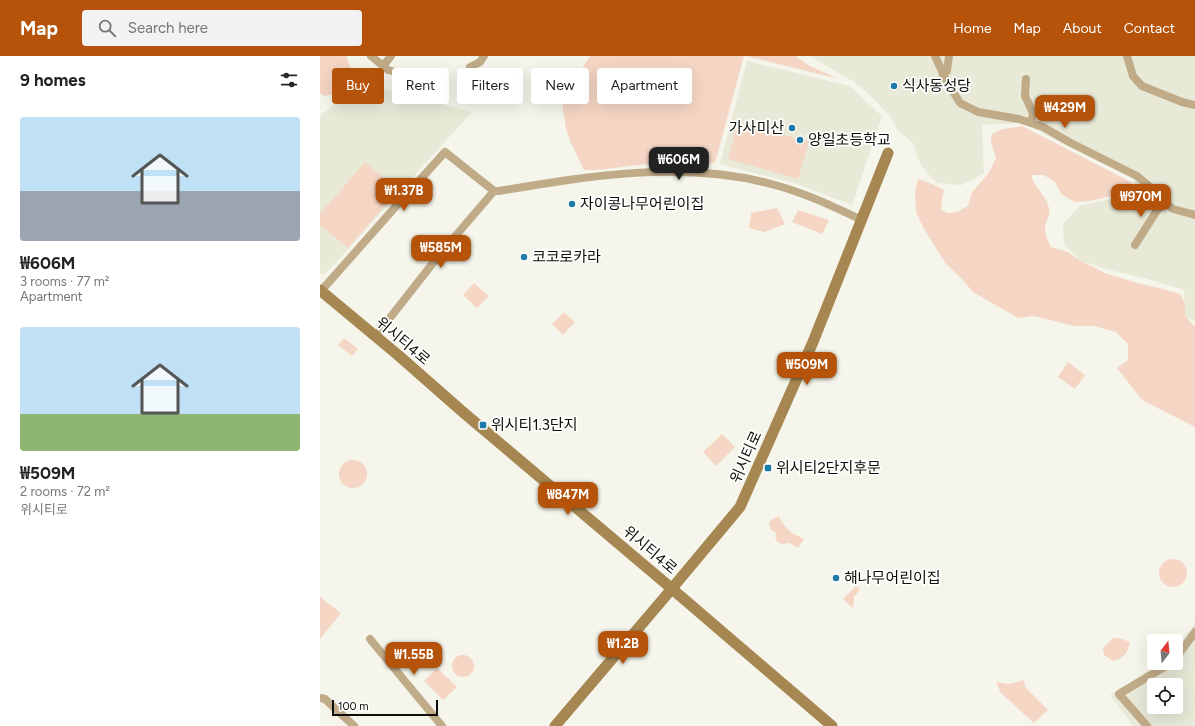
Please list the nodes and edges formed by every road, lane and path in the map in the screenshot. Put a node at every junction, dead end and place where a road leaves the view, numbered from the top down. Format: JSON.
{"nodes":[{"id":1,"x":371,"y":56,"type":"edge"},
{"id":2,"x":391,"y":56,"type":"edge"},
{"id":3,"x":484,"y":56,"type":"edge"},
{"id":4,"x":935,"y":56,"type":"edge"},
{"id":5,"x":949,"y":56,"type":"edge"},
{"id":6,"x":1127,"y":56,"type":"edge"},
{"id":7,"x":383,"y":66,"type":"junction"},
{"id":8,"x":470,"y":67,"type":"dead end"},
{"id":9,"x":392,"y":71,"type":"edge"},
{"id":10,"x":943,"y":75,"type":"junction"},
{"id":11,"x":1026,"y":79,"type":"dead end"},
{"id":12,"x":1195,"y":104,"type":"edge"},
{"id":13,"x":1031,"y":123,"type":"junction"},
{"id":14,"x":888,"y":153,"type":"dead end"},
{"id":15,"x":494,"y":191,"type":"junction"},
{"id":16,"x":1163,"y":201,"type":"junction"},
{"id":17,"x":1195,"y":215,"type":"edge"},
{"id":18,"x":862,"y":220,"type":"junction"},
{"id":19,"x":1135,"y":245,"type":"dead end"},
{"id":20,"x":321,"y":290,"type":"edge"},
{"id":21,"x":375,"y":337,"type":"junction"},
{"id":22,"x":672,"y":589,"type":"junction"},
{"id":23,"x":1195,"y":632,"type":"edge"},
{"id":24,"x":370,"y":639,"type":"dead end"},
{"id":25,"x":1183,"y":648,"type":"edge"},
{"id":26,"x":1159,"y":670,"type":"edge"},
{"id":27,"x":320,"y":698,"type":"edge"},
{"id":28,"x":440,"y":725,"type":"edge"},
{"id":29,"x":354,"y":726,"type":"edge"},
{"id":30,"x":555,"y":726,"type":"edge"},
{"id":31,"x":832,"y":726,"type":"edge"},
{"id":32,"x":1147,"y":726,"type":"edge"}],
"edges":[{"from":1,"to":7,"type":"street"},
{"from":2,"to":7,"type":"street"},
{"from":3,"to":8,"type":"street"},
{"from":4,"to":10,"type":"street"},
{"from":5,"to":10,"type":"street"},
{"from":6,"to":12,"type":"street"},
{"from":7,"to":9,"type":"street"},
{"from":10,"to":13,"type":"street"},
{"from":11,"to":13,"type":"street"},
{"from":13,"to":16,"type":"street"},
{"from":14,"to":18,"type":"main road","name":"위시티로"},
{"from":15,"to":18,"type":"street"},
{"from":15,"to":20,"type":"street"},
{"from":15,"to":21,"type":"street"},
{"from":16,"to":17,"type":"street"},
{"from":16,"to":19,"type":"street"},
{"from":18,"to":22,"type":"main road","name":"위시티로"},
{"from":20,"to":21,"type":"main road","name":"위시티4로"},
{"from":21,"to":22,"type":"main road","name":"위시티4로"},
{"from":22,"to":30,"type":"main road","name":"위시티로"},
{"from":22,"to":31,"type":"main road","name":"위시티4로"},
{"from":23,"to":25,"type":"street"},
{"from":24,"to":28,"type":"street"},
{"from":26,"to":32,"type":"street"},
{"from":27,"to":29,"type":"street"}]}
